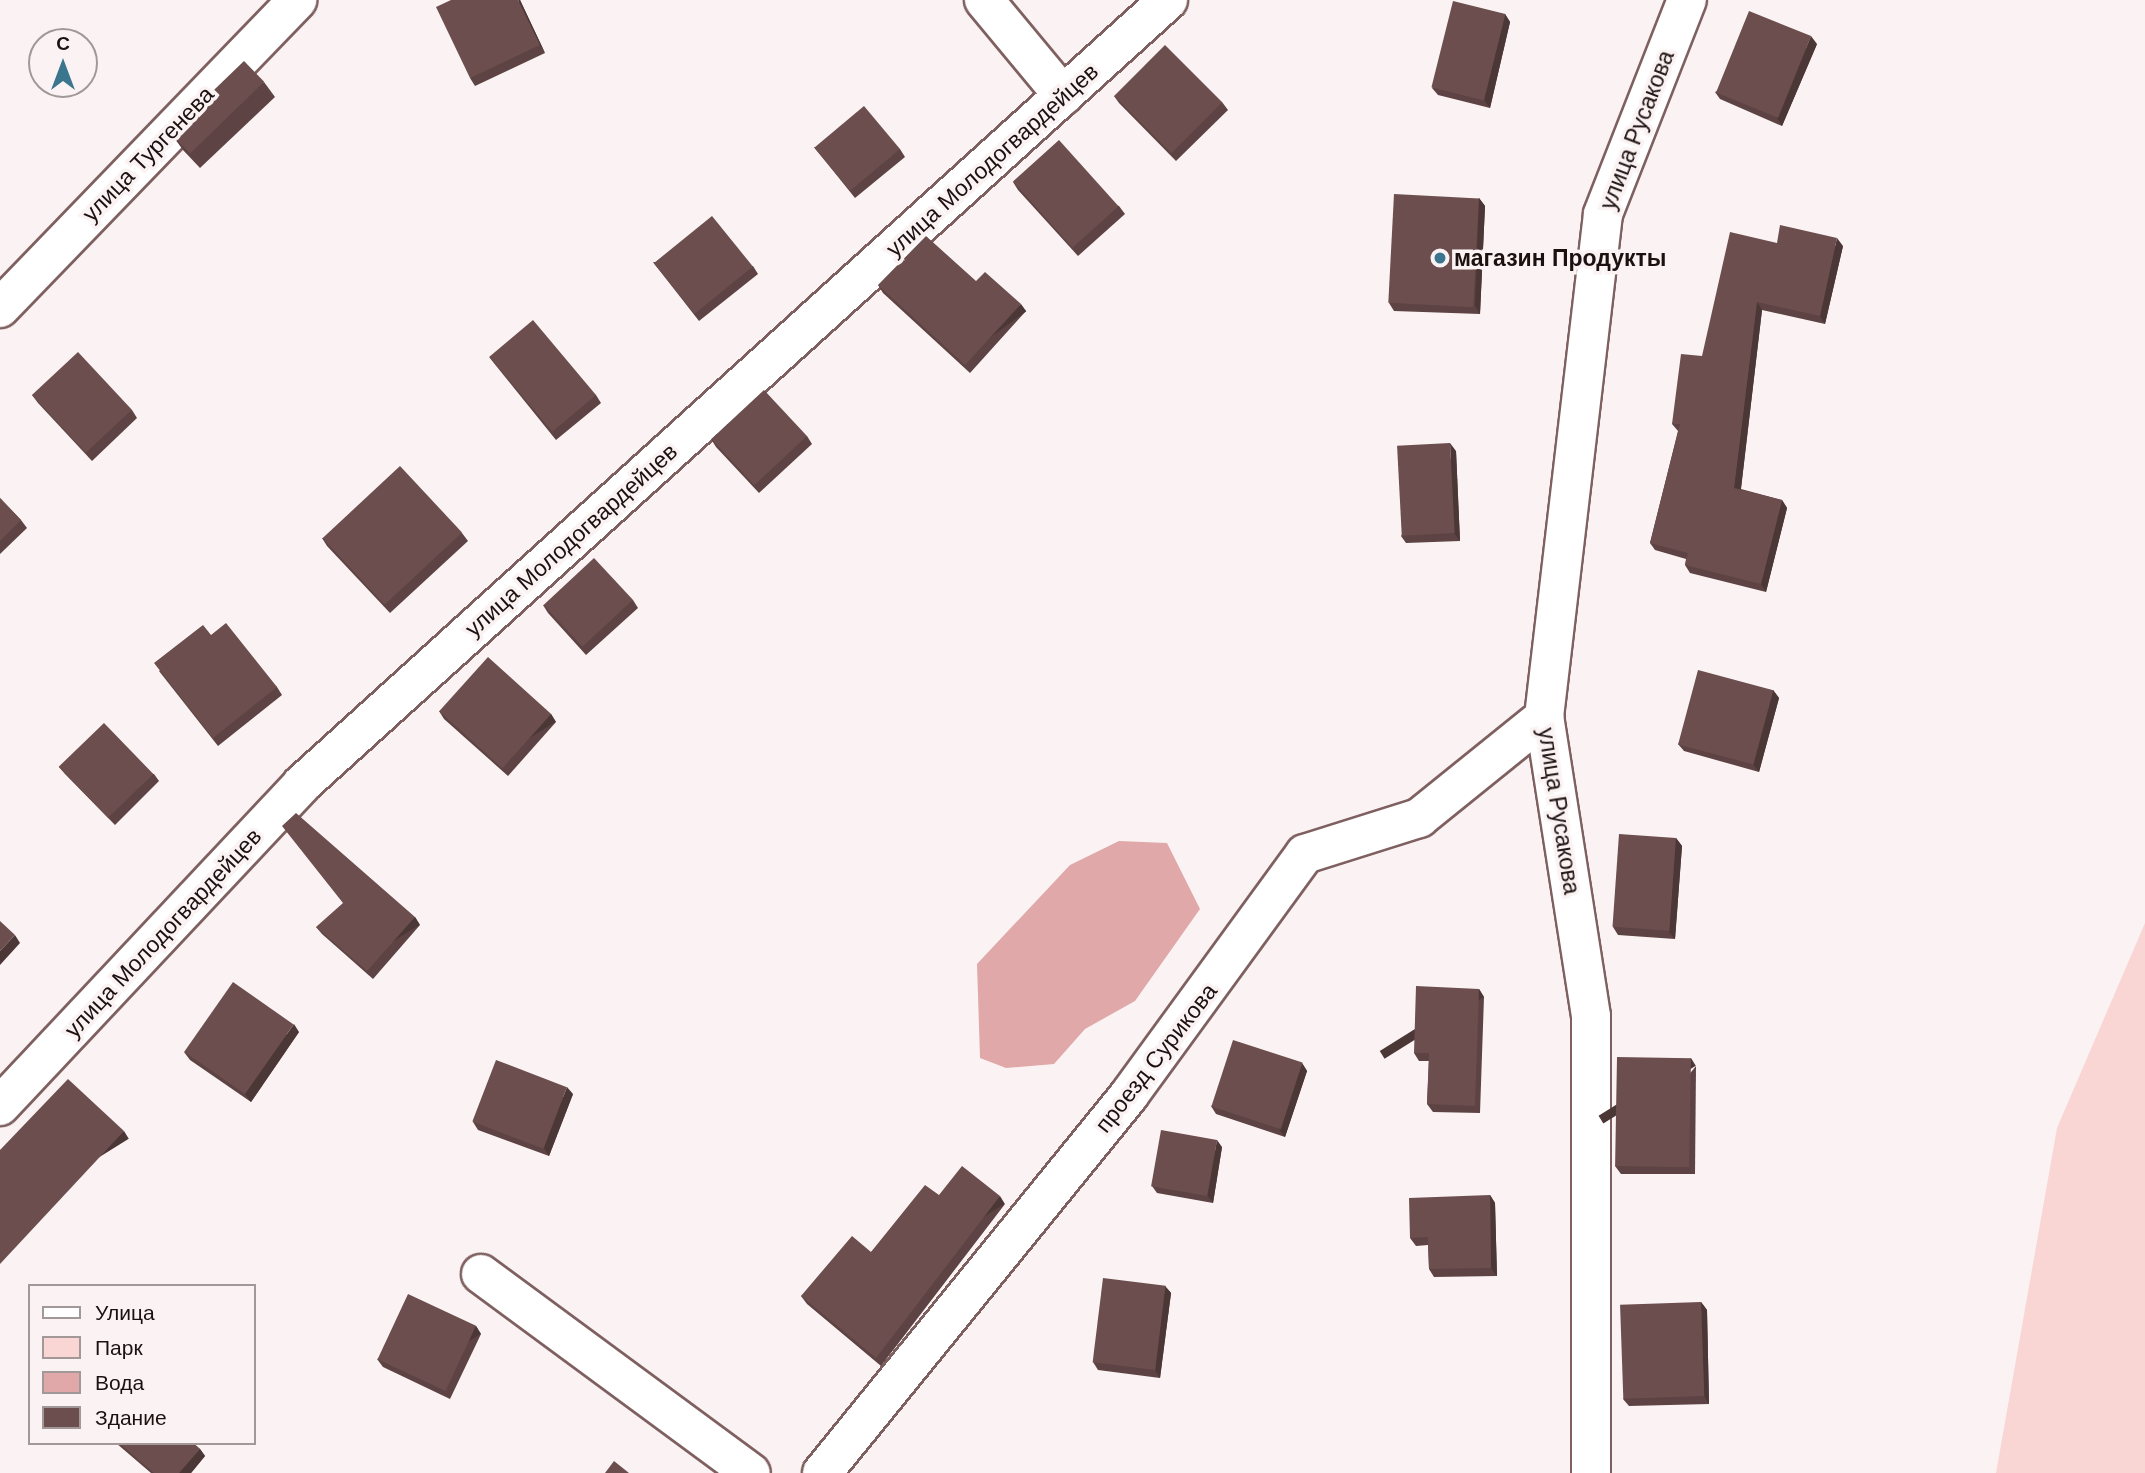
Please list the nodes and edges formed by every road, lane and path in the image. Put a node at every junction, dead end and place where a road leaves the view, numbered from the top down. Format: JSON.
{"nodes":[{"id":1,"x":297,"y":0,"type":"edge"},
{"id":2,"x":984,"y":0,"type":"edge"},
{"id":3,"x":1168,"y":0,"type":"edge"},
{"id":4,"x":1687,"y":0,"type":"edge"},
{"id":5,"x":1063,"y":95,"type":"junction"},
{"id":6,"x":0,"y":308,"type":"edge"},
{"id":7,"x":1544,"y":717,"type":"junction"},
{"id":8,"x":0,"y":1107,"type":"edge"},
{"id":9,"x":481,"y":1274,"type":"dead end"},
{"id":10,"x":751,"y":1473,"type":"edge"},
{"id":11,"x":822,"y":1473,"type":"edge"},
{"id":12,"x":1591,"y":1473,"type":"edge"}],
"edges":[{"from":1,"to":6,"type":"street","name":"улица Тургенева"},
{"from":2,"to":5,"type":"street"},
{"from":3,"to":5,"type":"street","name":"улица Молодогвардейцев"},
{"from":4,"to":7,"type":"street","name":"улица Русакова"},
{"from":5,"to":8,"type":"street","name":"улица Молодогвардейцев"},
{"from":7,"to":11,"type":"street","name":"проезд Сурикова"},
{"from":7,"to":12,"type":"street","name":"улица Русакова"},
{"from":9,"to":10,"type":"street"}]}
